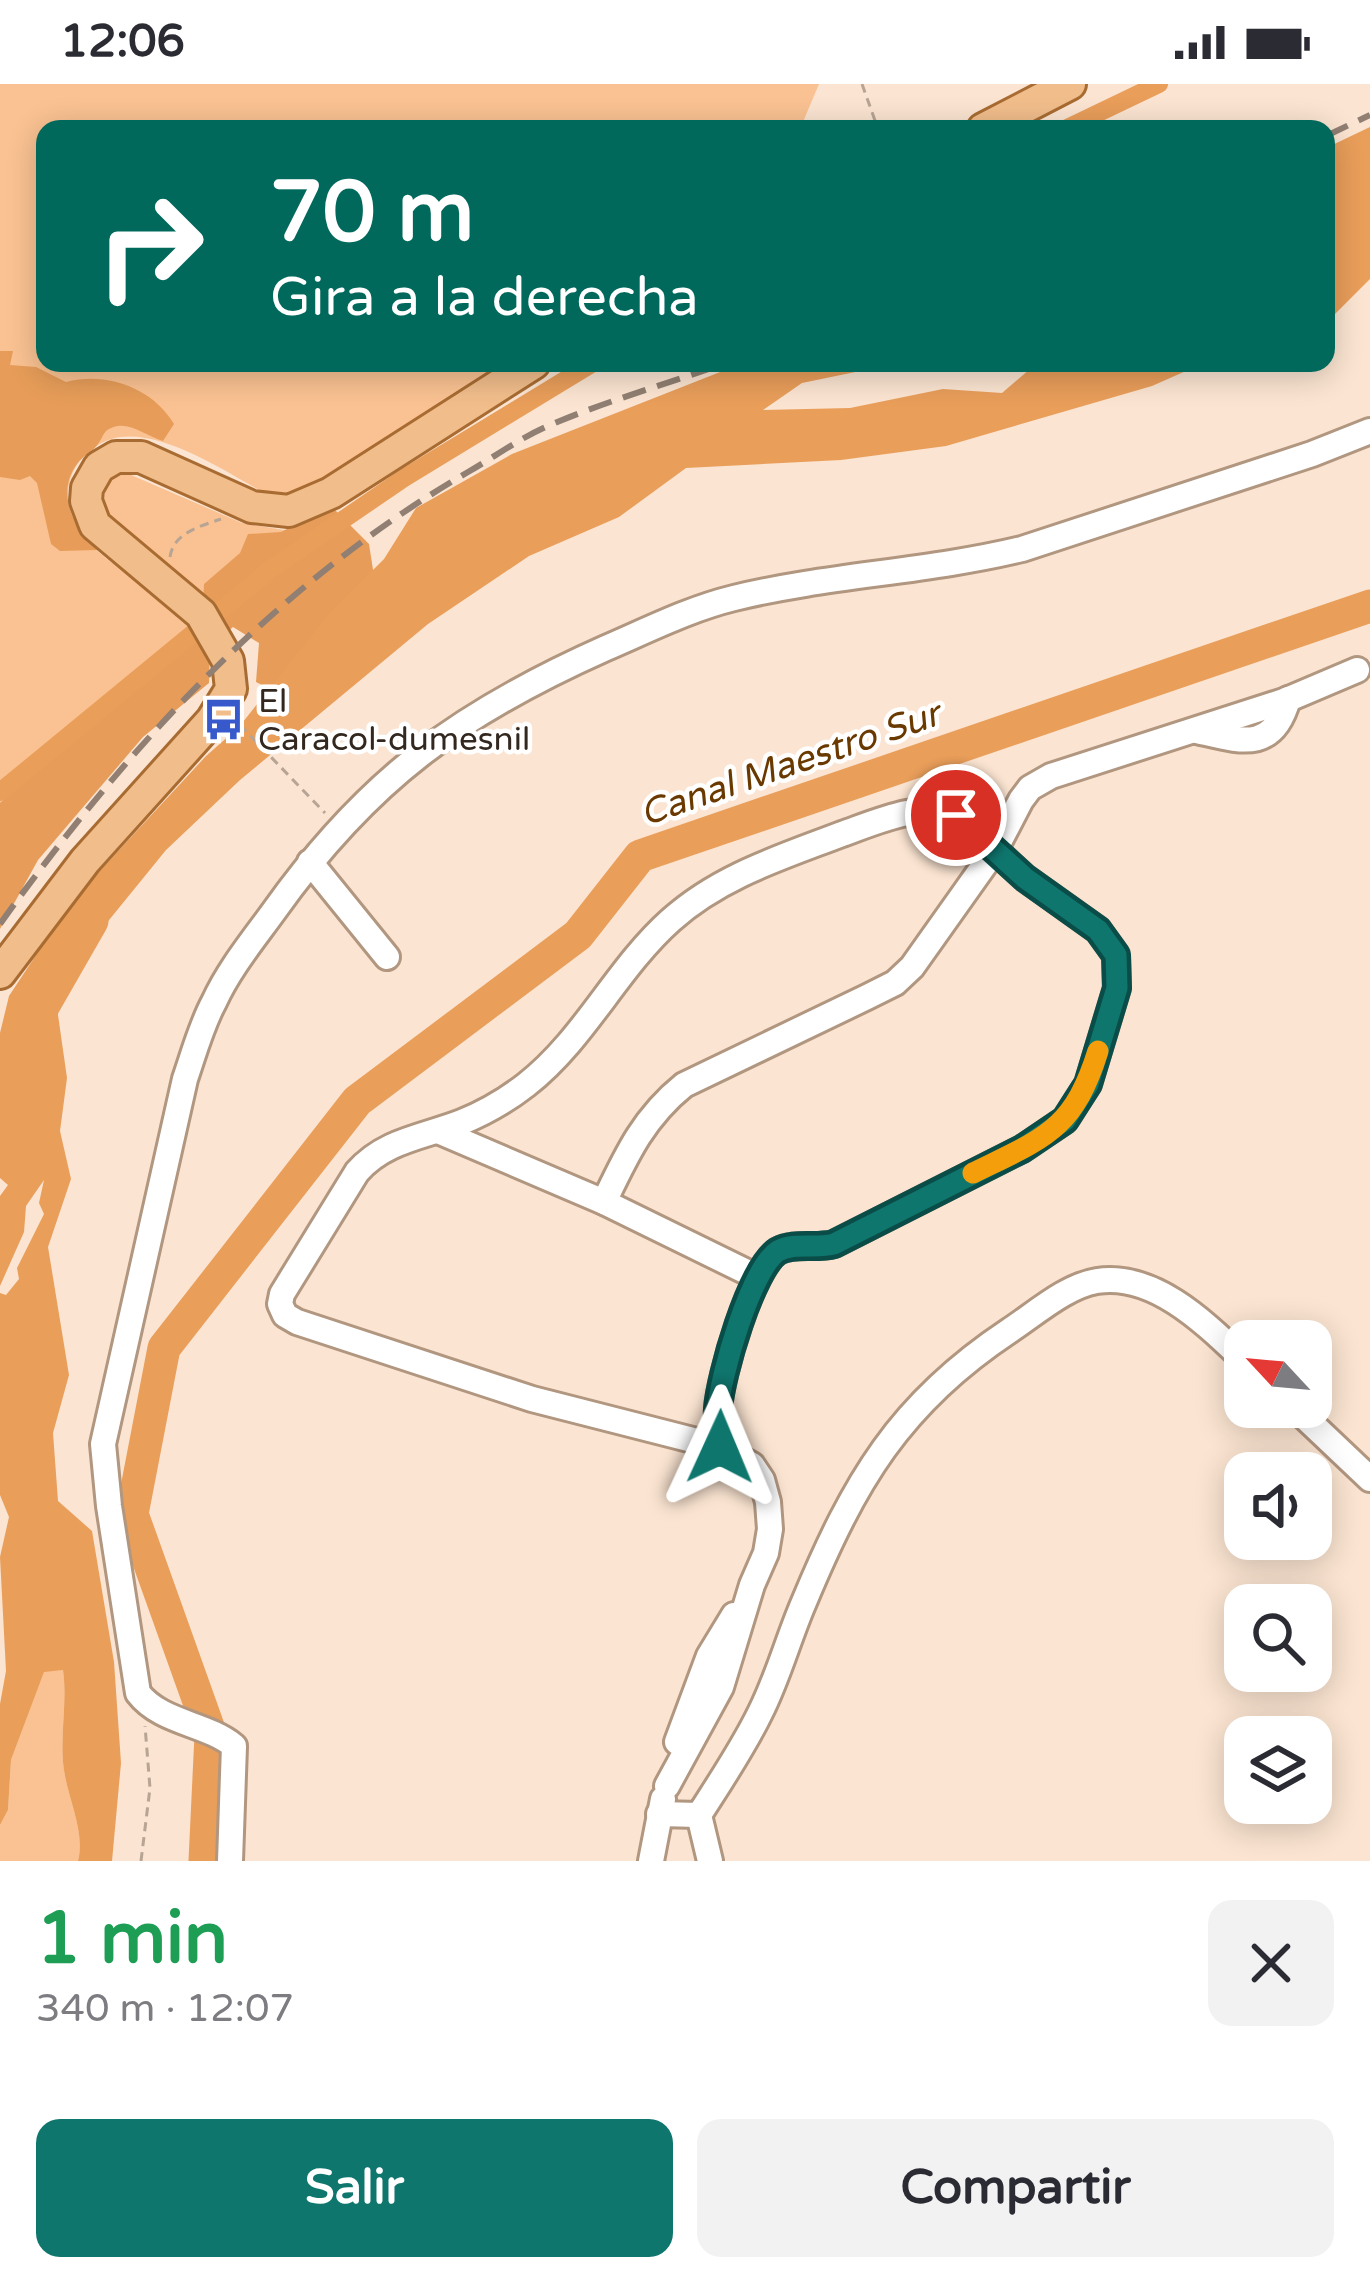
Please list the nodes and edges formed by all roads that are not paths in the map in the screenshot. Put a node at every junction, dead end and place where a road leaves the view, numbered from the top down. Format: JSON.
{"nodes":[{"id":1,"x":1066,"y":85,"type":"edge"},
{"id":2,"x":1000,"y":120,"type":"edge"},
{"id":3,"x":520,"y":372,"type":"edge"},
{"id":4,"x":1370,"y":430,"type":"edge"},
{"id":5,"x":1357,"y":670,"type":"dead end"},
{"id":6,"x":995,"y":850,"type":"junction"},
{"id":7,"x":310,"y":862,"type":"junction"},
{"id":8,"x":387,"y":957,"type":"dead end"},
{"id":9,"x":0,"y":973,"type":"edge"},
{"id":10,"x":437,"y":1130,"type":"junction"},
{"id":11,"x":604,"y":1202,"type":"junction"},
{"id":12,"x":755,"y":1276,"type":"junction"},
{"id":13,"x":1224,"y":1341,"type":"edge"},
{"id":14,"x":1316,"y":1428,"type":"edge"},
{"id":15,"x":720,"y":1447,"type":"junction"},
{"id":16,"x":1370,"y":1479,"type":"edge"},
{"id":17,"x":659,"y":1814,"type":"junction"},
{"id":18,"x":699,"y":1815,"type":"junction"},
{"id":19,"x":230,"y":1861,"type":"edge"},
{"id":20,"x":651,"y":1861,"type":"edge"},
{"id":21,"x":710,"y":1861,"type":"edge"}],
"edges":[{"from":1,"to":2,"type":"main road"},
{"from":3,"to":9,"type":"main road"},
{"from":4,"to":7,"type":"street"},
{"from":5,"to":6,"type":"street"},
{"from":6,"to":10,"type":"street"},
{"from":6,"to":11,"type":"street"},
{"from":6,"to":12,"type":"street"},
{"from":7,"to":8,"type":"street"},
{"from":7,"to":19,"type":"street"},
{"from":10,"to":11,"type":"street"},
{"from":10,"to":15,"type":"street"},
{"from":11,"to":12,"type":"street"},
{"from":12,"to":15,"type":"street"},
{"from":13,"to":18,"type":"street"},
{"from":14,"to":16,"type":"street"},
{"from":15,"to":17,"type":"street"},
{"from":17,"to":18,"type":"street"},
{"from":17,"to":20,"type":"street"},
{"from":18,"to":21,"type":"street"}]}
